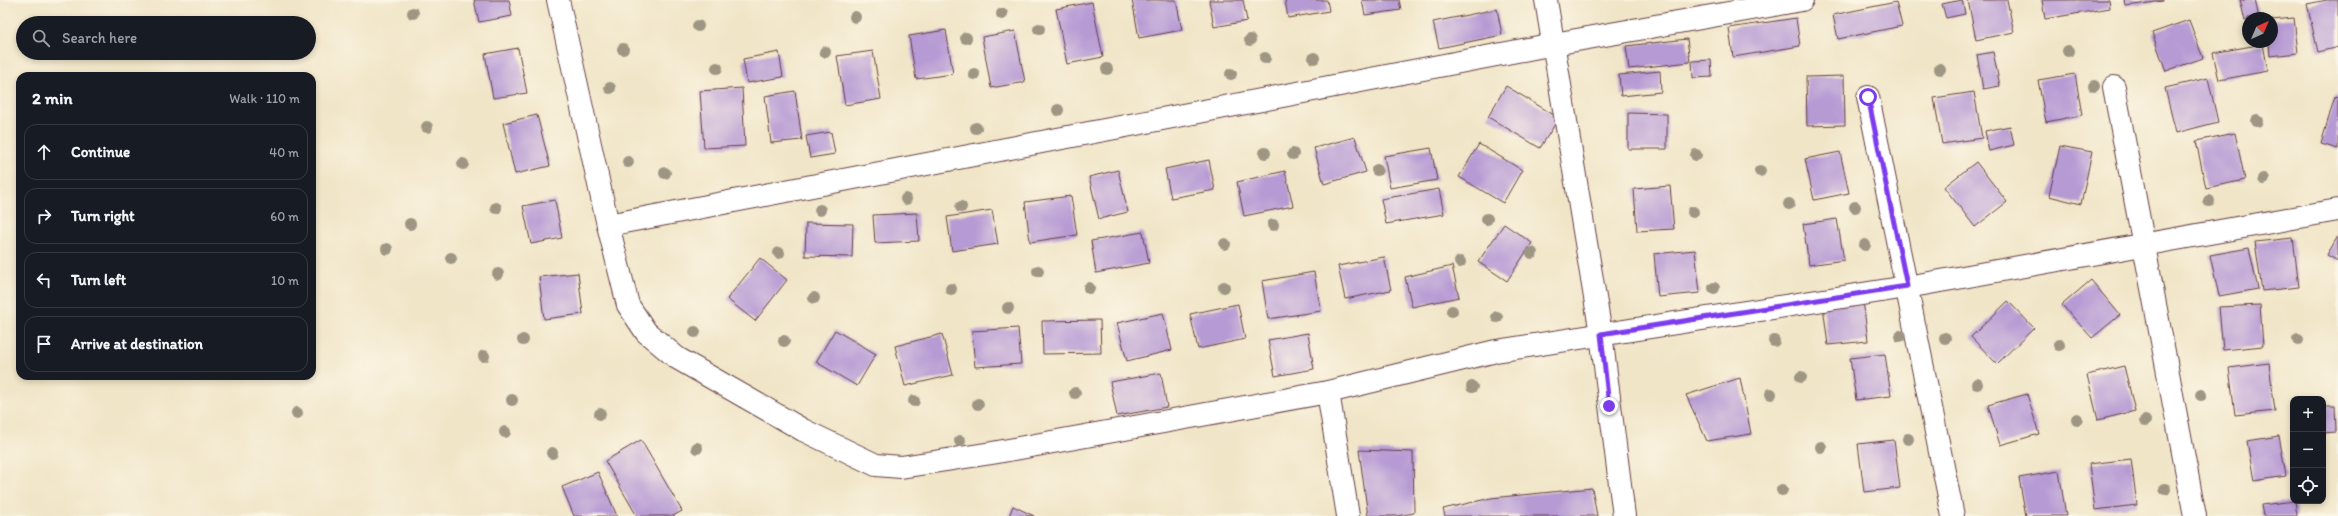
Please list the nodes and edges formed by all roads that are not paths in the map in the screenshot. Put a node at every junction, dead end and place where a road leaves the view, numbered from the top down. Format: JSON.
{"nodes":[{"id":1,"x":558,"y":0,"type":"edge"},
{"id":2,"x":1546,"y":0,"type":"edge"},
{"id":3,"x":1802,"y":0,"type":"edge"},
{"id":4,"x":1554,"y":44,"type":"junction"},
{"id":5,"x":2114,"y":87,"type":"dead end"},
{"id":6,"x":1868,"y":97,"type":"dead end"},
{"id":7,"x":2338,"y":210,"type":"edge"},
{"id":8,"x":608,"y":225,"type":"junction"},
{"id":9,"x":2144,"y":243,"type":"junction"},
{"id":10,"x":1907,"y":286,"type":"junction"},
{"id":11,"x":1601,"y":334,"type":"junction"},
{"id":12,"x":1328,"y":392,"type":"junction"},
{"id":13,"x":1348,"y":516,"type":"edge"},
{"id":14,"x":1624,"y":516,"type":"edge"},
{"id":15,"x":1953,"y":516,"type":"edge"},
{"id":16,"x":2195,"y":516,"type":"edge"}],
"edges":[{"from":1,"to":8,"type":"street"},
{"from":2,"to":4,"type":"street"},
{"from":3,"to":4,"type":"street"},
{"from":4,"to":8,"type":"street"},
{"from":4,"to":11,"type":"street"},
{"from":5,"to":9,"type":"street"},
{"from":6,"to":10,"type":"street"},
{"from":7,"to":9,"type":"street"},
{"from":8,"to":12,"type":"street"},
{"from":9,"to":10,"type":"street"},
{"from":9,"to":16,"type":"street"},
{"from":10,"to":11,"type":"street"},
{"from":10,"to":15,"type":"street"},
{"from":11,"to":12,"type":"street"},
{"from":11,"to":14,"type":"street"},
{"from":12,"to":13,"type":"street"}]}
